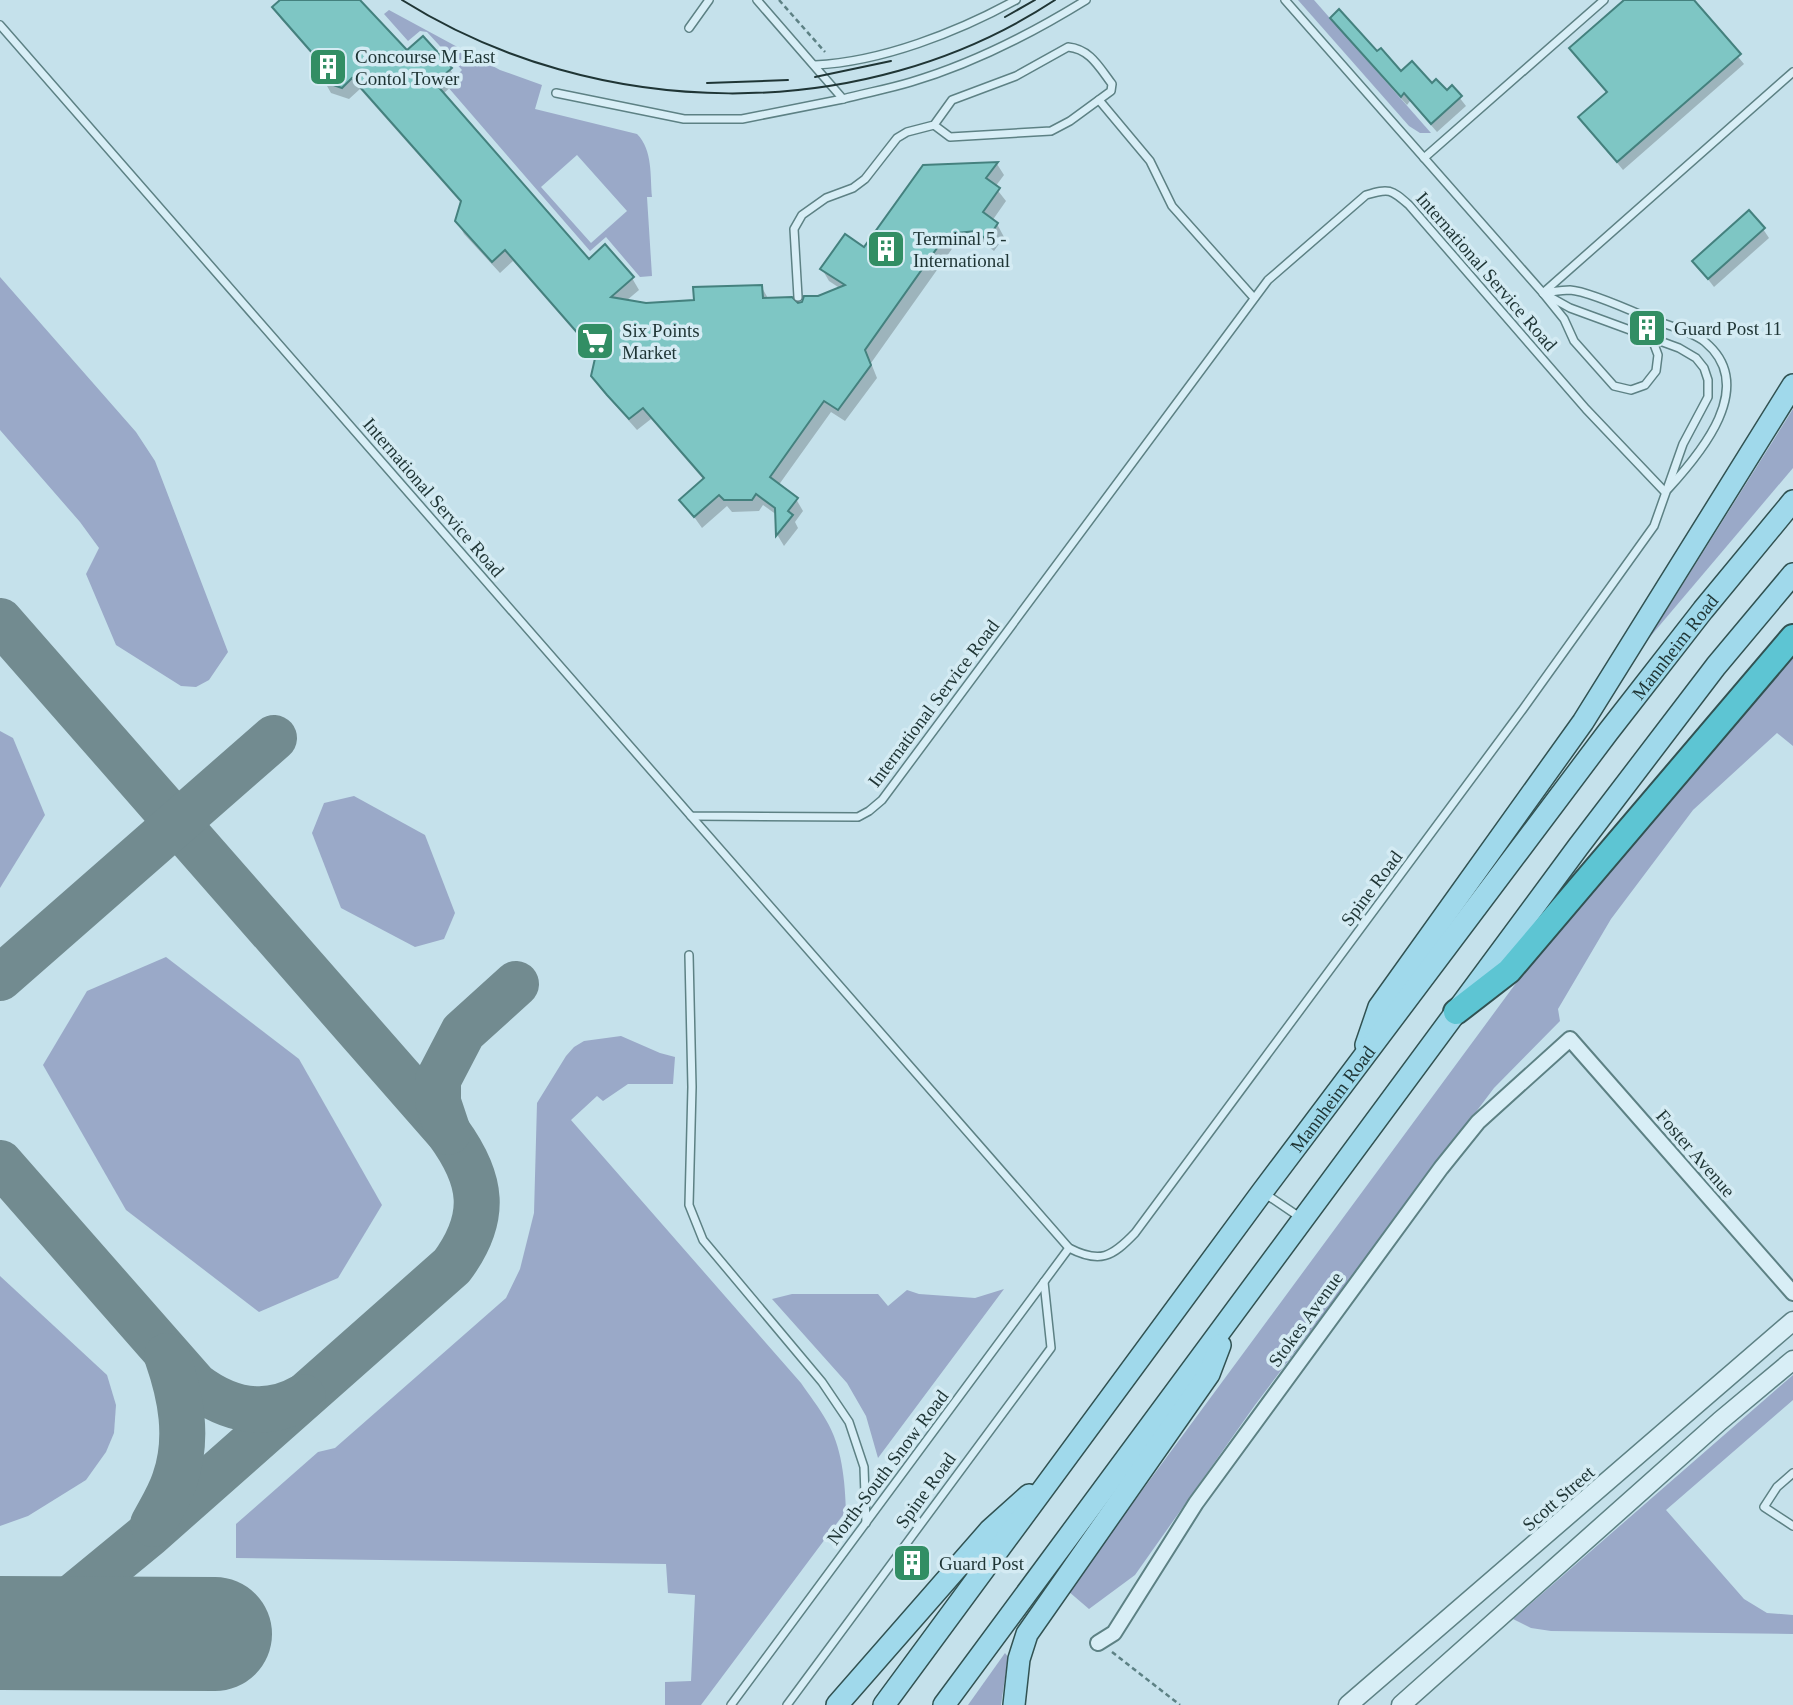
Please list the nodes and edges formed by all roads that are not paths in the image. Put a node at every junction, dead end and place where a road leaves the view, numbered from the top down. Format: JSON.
{"nodes":[{"id":1,"x":709,"y":0,"type":"edge"},
{"id":2,"x":757,"y":0,"type":"edge"},
{"id":3,"x":1016,"y":0,"type":"edge"},
{"id":4,"x":1086,"y":0,"type":"edge"},
{"id":5,"x":1285,"y":0,"type":"edge"},
{"id":6,"x":1604,"y":0,"type":"edge"},
{"id":7,"x":0,"y":25,"type":"edge"},
{"id":8,"x":688,"y":28,"type":"dead end"},
{"id":9,"x":815,"y":65,"type":"junction"},
{"id":10,"x":1793,"y":72,"type":"edge"},
{"id":11,"x":556,"y":93,"type":"dead end"},
{"id":12,"x":843,"y":99,"type":"junction"},
{"id":13,"x":1099,"y":100,"type":"junction"},
{"id":14,"x":934,"y":125,"type":"junction"},
{"id":15,"x":1424,"y":158,"type":"junction"},
{"id":16,"x":1543,"y":293,"type":"junction"},
{"id":17,"x":797,"y":297,"type":"dead end"},
{"id":18,"x":1254,"y":298,"type":"junction"},
{"id":19,"x":1652,"y":338,"type":"junction"},
{"id":20,"x":1793,"y":385,"type":"edge"},
{"id":21,"x":1665,"y":492,"type":"junction"},
{"id":22,"x":1793,"y":501,"type":"edge"},
{"id":23,"x":1793,"y":574,"type":"edge"},
{"id":24,"x":1793,"y":637,"type":"edge"},
{"id":25,"x":691,"y":816,"type":"junction"},
{"id":26,"x":689,"y":955,"type":"dead end"},
{"id":27,"x":1456,"y":1012,"type":"junction"},
{"id":28,"x":1570,"y":1039,"type":"joint"},
{"id":29,"x":1358,"y":1066,"type":"junction"},
{"id":30,"x":1262,"y":1192,"type":"junction"},
{"id":31,"x":1304,"y":1220,"type":"junction"},
{"id":32,"x":1069,"y":1248,"type":"junction"},
{"id":33,"x":1044,"y":1282,"type":"junction"},
{"id":34,"x":1793,"y":1293,"type":"edge"},
{"id":35,"x":1231,"y":1317,"type":"junction"},
{"id":36,"x":1793,"y":1321,"type":"edge"},
{"id":37,"x":1793,"y":1360,"type":"edge"},
{"id":38,"x":1062,"y":1466,"type":"junction"},
{"id":39,"x":1793,"y":1474,"type":"edge"},
{"id":40,"x":866,"y":1522,"type":"junction"},
{"id":41,"x":1793,"y":1526,"type":"edge"},
{"id":42,"x":1098,"y":1643,"type":"road end"},
{"id":43,"x":731,"y":1705,"type":"edge"},
{"id":44,"x":787,"y":1705,"type":"edge"},
{"id":45,"x":837,"y":1705,"type":"edge"},
{"id":46,"x":884,"y":1705,"type":"edge"},
{"id":47,"x":944,"y":1705,"type":"edge"},
{"id":48,"x":1014,"y":1705,"type":"edge"},
{"id":49,"x":1348,"y":1705,"type":"edge"},
{"id":50,"x":1401,"y":1705,"type":"edge"}],
"edges":[{"from":1,"to":8,"type":"lane"},
{"from":2,"to":9,"type":"lane"},
{"from":3,"to":9,"type":"lane"},
{"from":4,"to":12,"type":"lane"},
{"from":5,"to":15,"type":"lane"},
{"from":6,"to":15,"type":"lane"},
{"from":7,"to":25,"type":"lane","name":"International Service Road"},
{"from":9,"to":12,"type":"lane"},
{"from":10,"to":16,"type":"lane"},
{"from":11,"to":12,"type":"lane"},
{"from":13,"to":14,"type":"lane"},
{"from":13,"to":14,"type":"lane"},
{"from":13,"to":18,"type":"lane"},
{"from":14,"to":17,"type":"lane"},
{"from":15,"to":16,"type":"lane"},
{"from":16,"to":19,"type":"lane"},
{"from":16,"to":19,"type":"lane"},
{"from":16,"to":21,"type":"lane"},
{"from":18,"to":21,"type":"lane","name":"International Service Road"},
{"from":18,"to":25,"type":"lane","name":"International Service Road"},
{"from":19,"to":21,"type":"lane"},
{"from":20,"to":29,"type":"main road"},
{"from":21,"to":32,"type":"lane","name":"Spine Road"},
{"from":22,"to":29,"type":"main road","name":"Mannheim Road"},
{"from":23,"to":27,"type":"main road"},
{"from":24,"to":27,"type":"highway"},
{"from":25,"to":32,"type":"lane"},
{"from":26,"to":40,"type":"lane"},
{"from":27,"to":31,"type":"main road"},
{"from":28,"to":34,"type":"street","name":"Foster Avenue"},
{"from":28,"to":42,"type":"street","name":"Stokes Avenue"},
{"from":29,"to":30,"type":"main road","name":"Mannheim Road"},
{"from":30,"to":31,"type":"lane"},
{"from":30,"to":38,"type":"main road","name":"Mannheim Road"},
{"from":31,"to":35,"type":"main road"},
{"from":32,"to":33,"type":"lane","name":"North-South Snow Road"},
{"from":33,"to":40,"type":"lane","name":"North-South Snow Road"},
{"from":33,"to":44,"type":"lane","name":"Spine Road"},
{"from":35,"to":47,"type":"main road"},
{"from":35,"to":48,"type":"main road"},
{"from":36,"to":49,"type":"street","name":"Scott Street"},
{"from":37,"to":50,"type":"street"},
{"from":38,"to":45,"type":"main road"},
{"from":38,"to":46,"type":"main road","name":"Mannheim Road"},
{"from":39,"to":41,"type":"lane"},
{"from":40,"to":43,"type":"lane","name":"North-South Snow Road"}]}
